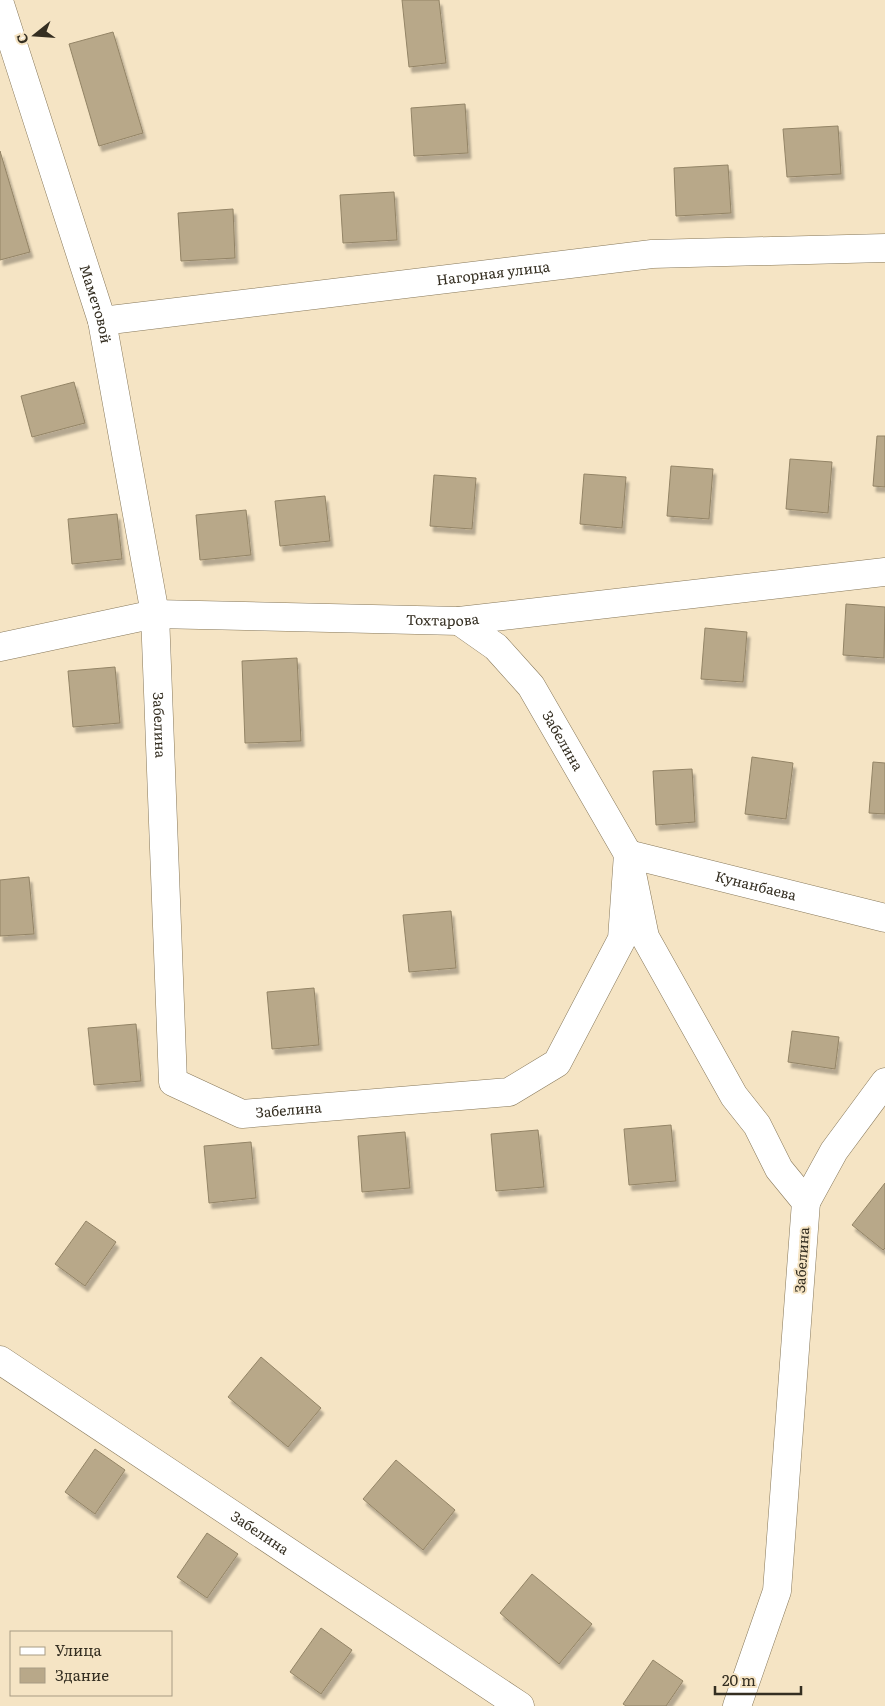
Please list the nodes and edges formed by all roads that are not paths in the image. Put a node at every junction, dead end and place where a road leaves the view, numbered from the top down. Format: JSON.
{"nodes":[{"id":1,"x":0,"y":4,"type":"edge"},
{"id":2,"x":885,"y":248,"type":"edge"},
{"id":3,"x":102,"y":321,"type":"junction"},
{"id":4,"x":885,"y":572,"type":"edge"},
{"id":5,"x":155,"y":614,"type":"junction"},
{"id":6,"x":460,"y":621,"type":"junction"},
{"id":7,"x":0,"y":647,"type":"edge"},
{"id":8,"x":628,"y":854,"type":"junction"},
{"id":9,"x":885,"y":918,"type":"edge"},
{"id":10,"x":885,"y":1082,"type":"edge"},
{"id":11,"x":806,"y":1202,"type":"junction"},
{"id":12,"x":0,"y":1360,"type":"edge"},
{"id":13,"x":520,"y":1706,"type":"edge"},
{"id":14,"x":737,"y":1706,"type":"edge"}],
"edges":[{"from":1,"to":3,"type":"street","name":"Маметовой"},
{"from":2,"to":3,"type":"street","name":"Нагорная улица"},
{"from":3,"to":5,"type":"street","name":"Маметовой"},
{"from":4,"to":6,"type":"street","name":"Тохтарова"},
{"from":5,"to":6,"type":"street","name":"Тохтарова"},
{"from":5,"to":7,"type":"street","name":"Тохтарова"},
{"from":5,"to":8,"type":"street","name":"Забелина"},
{"from":6,"to":8,"type":"street","name":"Забелина"},
{"from":8,"to":9,"type":"street","name":"Кунанбаева"},
{"from":8,"to":11,"type":"street","name":"Забелина"},
{"from":10,"to":11,"type":"street"},
{"from":11,"to":14,"type":"street","name":"Забелина"},
{"from":12,"to":13,"type":"street","name":"Забелина"}]}
